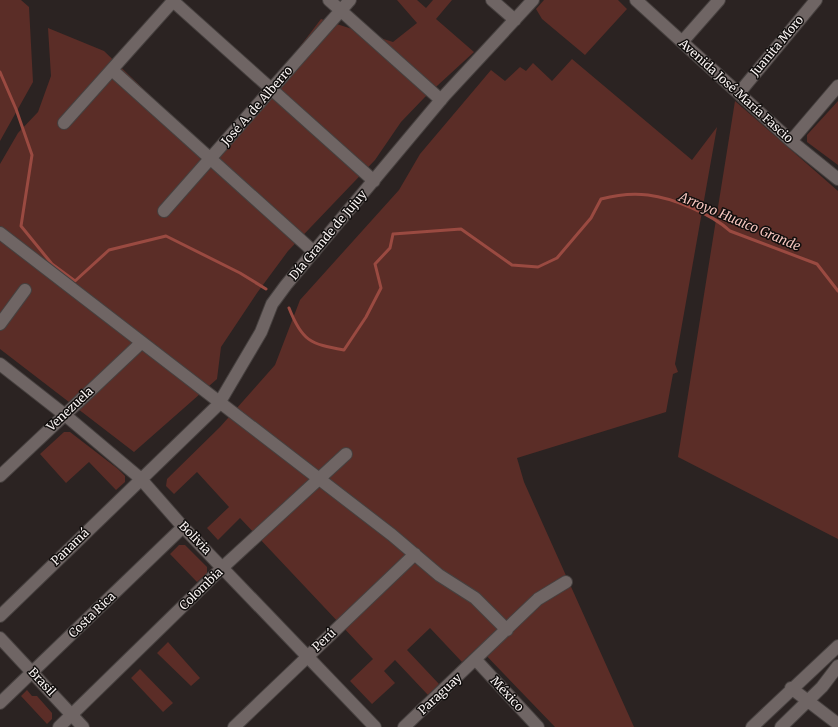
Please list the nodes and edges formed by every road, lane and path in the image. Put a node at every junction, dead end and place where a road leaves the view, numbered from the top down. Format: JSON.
{"nodes":[{"id":1,"x":329,"y":0,"type":"edge"},
{"id":2,"x":350,"y":0,"type":"edge"},
{"id":3,"x":492,"y":0,"type":"edge"},
{"id":4,"x":533,"y":0,"type":"edge"},
{"id":5,"x":636,"y":0,"type":"edge"},
{"id":6,"x":719,"y":0,"type":"edge"},
{"id":7,"x":816,"y":0,"type":"edge"},
{"id":8,"x":174,"y":1,"type":"edge"},
{"id":9,"x":340,"y":10,"type":"junction"},
{"id":10,"x":514,"y":20,"type":"junction"},
{"id":11,"x":682,"y":42,"type":"junction"},
{"id":12,"x":112,"y":70,"type":"junction"},
{"id":13,"x":838,"y":86,"type":"edge"},
{"id":14,"x":271,"y":89,"type":"junction"},
{"id":15,"x":739,"y":93,"type":"junction"},
{"id":16,"x":441,"y":100,"type":"junction"},
{"id":17,"x":64,"y":123,"type":"dead end"},
{"id":18,"x":791,"y":141,"type":"junction"},
{"id":19,"x":210,"y":158,"type":"junction"},
{"id":20,"x":838,"y":179,"type":"edge"},
{"id":21,"x":374,"y":181,"type":"junction"},
{"id":22,"x":164,"y":211,"type":"dead end"},
{"id":23,"x":0,"y":233,"type":"edge"},
{"id":24,"x":314,"y":252,"type":"junction"},
{"id":25,"x":25,"y":290,"type":"dead end"},
{"id":26,"x":0,"y":324,"type":"edge"},
{"id":27,"x":141,"y":343,"type":"junction"},
{"id":28,"x":0,"y":364,"type":"edge"},
{"id":29,"x":219,"y":403,"type":"junction"},
{"id":30,"x":65,"y":414,"type":"junction"},
{"id":31,"x":346,"y":454,"type":"dead end"},
{"id":32,"x":0,"y":476,"type":"edge"},
{"id":33,"x":140,"y":478,"type":"junction"},
{"id":34,"x":319,"y":479,"type":"junction"},
{"id":35,"x":183,"y":527,"type":"junction"},
{"id":36,"x":415,"y":554,"type":"junction"},
{"id":37,"x":223,"y":567,"type":"junction"},
{"id":38,"x":566,"y":582,"type":"dead end"},
{"id":39,"x":0,"y":616,"type":"edge"},
{"id":40,"x":507,"y":630,"type":"junction"},
{"id":41,"x":0,"y":638,"type":"edge"},
{"id":42,"x":838,"y":646,"type":"edge"},
{"id":43,"x":308,"y":655,"type":"junction"},
{"id":44,"x":476,"y":660,"type":"junction"},
{"id":45,"x":838,"y":666,"type":"edge"},
{"id":46,"x":33,"y":672,"type":"junction"},
{"id":47,"x":791,"y":688,"type":"junction"},
{"id":48,"x":807,"y":700,"type":"junction"},
{"id":49,"x":0,"y":703,"type":"edge"},
{"id":50,"x":72,"y":715,"type":"junction"},
{"id":51,"x":838,"y":724,"type":"edge"},
{"id":52,"x":59,"y":727,"type":"edge"},
{"id":53,"x":83,"y":727,"type":"edge"},
{"id":54,"x":234,"y":727,"type":"edge"},
{"id":55,"x":375,"y":727,"type":"edge"},
{"id":56,"x":404,"y":727,"type":"edge"},
{"id":57,"x":538,"y":727,"type":"edge"},
{"id":58,"x":752,"y":727,"type":"edge"},
{"id":59,"x":781,"y":727,"type":"edge"}],
"edges":[{"from":1,"to":9,"type":"street"},
{"from":2,"to":9,"type":"street","name":"José A. de Alberro"},
{"from":3,"to":10,"type":"street"},
{"from":4,"to":10,"type":"street","name":"Día Grande de Jujuy"},
{"from":5,"to":11,"type":"street","name":"Avenida José María Fascio"},
{"from":6,"to":11,"type":"street"},
{"from":7,"to":15,"type":"street","name":"Juanita Moro"},
{"from":8,"to":12,"type":"street"},
{"from":8,"to":14,"type":"street"},
{"from":9,"to":14,"type":"street","name":"José A. de Alberro"},
{"from":9,"to":16,"type":"street"},
{"from":10,"to":16,"type":"street","name":"Día Grande de Jujuy"},
{"from":11,"to":15,"type":"street","name":"Avenida José María Fascio"},
{"from":12,"to":17,"type":"street"},
{"from":12,"to":19,"type":"street"},
{"from":13,"to":18,"type":"street"},
{"from":14,"to":19,"type":"street","name":"José A. de Alberro"},
{"from":14,"to":21,"type":"street"},
{"from":15,"to":18,"type":"street","name":"Avenida José María Fascio"},
{"from":16,"to":21,"type":"street","name":"Día Grande de Jujuy"},
{"from":18,"to":20,"type":"street","name":"Avenida José María Fascio"},
{"from":19,"to":22,"type":"street","name":"José A. de Alberro"},
{"from":19,"to":24,"type":"street"},
{"from":21,"to":24,"type":"street","name":"Día Grande de Jujuy"},
{"from":23,"to":27,"type":"street"},
{"from":24,"to":29,"type":"street","name":"Día Grande de Jujuy"},
{"from":25,"to":26,"type":"street"},
{"from":27,"to":29,"type":"street"},
{"from":27,"to":30,"type":"street","name":"Venezuela"},
{"from":28,"to":30,"type":"street","name":"Bolivia"},
{"from":29,"to":33,"type":"street","name":"Día Grande de Jujuy"},
{"from":29,"to":34,"type":"street"},
{"from":30,"to":32,"type":"street","name":"Venezuela"},
{"from":30,"to":33,"type":"street","name":"Bolivia"},
{"from":31,"to":34,"type":"street","name":"Colombia"},
{"from":33,"to":35,"type":"street","name":"Bolivia"},
{"from":33,"to":39,"type":"street","name":"Panamá"},
{"from":34,"to":36,"type":"street"},
{"from":34,"to":37,"type":"street","name":"Colombia"},
{"from":35,"to":37,"type":"street","name":"Bolivia"},
{"from":35,"to":46,"type":"street","name":"Costa Rica"},
{"from":36,"to":40,"type":"street"},
{"from":36,"to":43,"type":"street","name":"Perú"},
{"from":37,"to":43,"type":"street","name":"Bolivia"},
{"from":37,"to":50,"type":"street","name":"Colombia"},
{"from":38,"to":40,"type":"street","name":"Paraguay"},
{"from":40,"to":44,"type":"street","name":"Paraguay"},
{"from":41,"to":46,"type":"street","name":"Brasil"},
{"from":42,"to":47,"type":"street"},
{"from":43,"to":54,"type":"street","name":"Perú"},
{"from":43,"to":55,"type":"street","name":"Bolivia"},
{"from":44,"to":56,"type":"street","name":"Paraguay"},
{"from":44,"to":57,"type":"street","name":"México"},
{"from":45,"to":48,"type":"street"},
{"from":46,"to":49,"type":"street","name":"Costa Rica"},
{"from":46,"to":50,"type":"street","name":"Brasil"},
{"from":47,"to":48,"type":"street"},
{"from":47,"to":58,"type":"street"},
{"from":48,"to":51,"type":"street"},
{"from":48,"to":59,"type":"street"},
{"from":50,"to":52,"type":"street","name":"Colombia"},
{"from":50,"to":53,"type":"street","name":"Brasil"}]}
